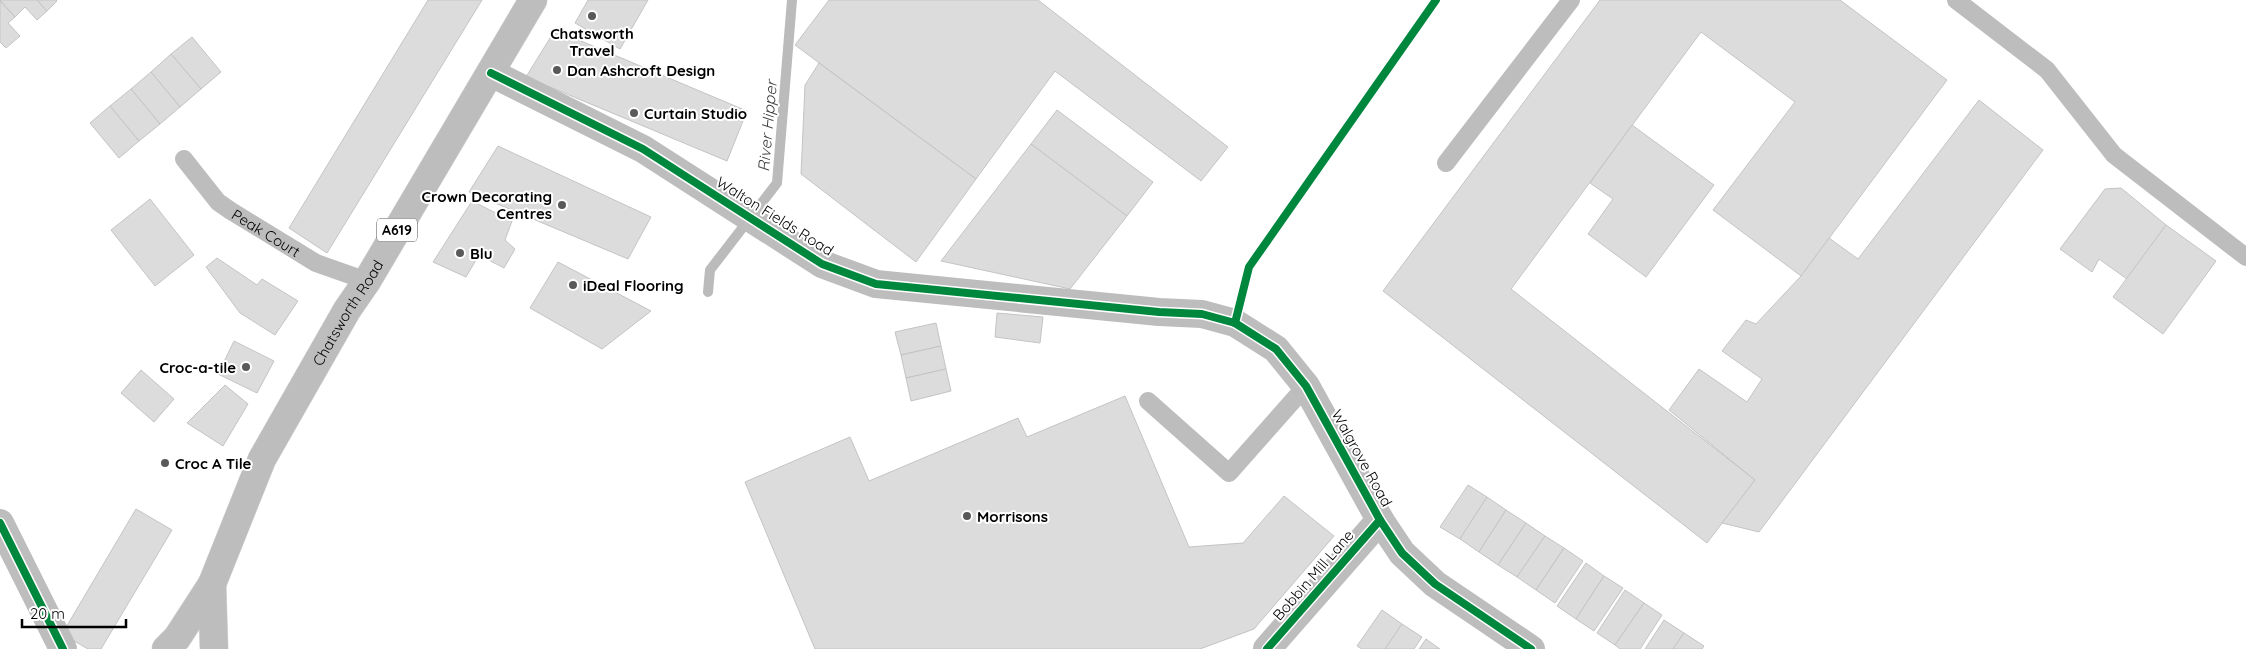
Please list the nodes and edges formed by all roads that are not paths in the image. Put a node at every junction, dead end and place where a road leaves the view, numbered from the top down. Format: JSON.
{"nodes":[{"id":1,"x":533,"y":0,"type":"edge"},
{"id":2,"x":1571,"y":0,"type":"edge"},
{"id":3,"x":1956,"y":0,"type":"edge"},
{"id":4,"x":491,"y":72,"type":"junction"},
{"id":5,"x":184,"y":159,"type":"dead end"},
{"id":6,"x":1446,"y":163,"type":"dead end"},
{"id":7,"x":2246,"y":257,"type":"edge"},
{"id":8,"x":367,"y":280,"type":"junction"},
{"id":9,"x":1159,"y":312,"type":"joint"},
{"id":10,"x":1306,"y":386,"type":"junction"},
{"id":11,"x":1148,"y":401,"type":"dead end"},
{"id":12,"x":1380,"y":520,"type":"junction"},
{"id":13,"x":0,"y":523,"type":"edge"},
{"id":14,"x":212,"y":584,"type":"junction"},
{"id":15,"x":62,"y":649,"type":"edge"},
{"id":16,"x":166,"y":649,"type":"edge"},
{"id":17,"x":214,"y":649,"type":"edge"},
{"id":18,"x":1267,"y":649,"type":"edge"},
{"id":19,"x":1531,"y":649,"type":"edge"}],
"edges":[{"from":1,"to":4,"type":"main road","name":"Chatsworth Road","number":"A619"},
{"from":2,"to":6,"type":"lane"},
{"from":3,"to":7,"type":"lane"},
{"from":4,"to":8,"type":"main road","name":"Chatsworth Road","number":"A619"},
{"from":4,"to":9,"type":"main road","name":"Walton Fields Road"},
{"from":5,"to":8,"type":"lane","name":"Peak Court"},
{"from":8,"to":14,"type":"main road","name":"Chatsworth Road","number":"A619"},
{"from":9,"to":10,"type":"main road","name":"Walgrove Road"},
{"from":10,"to":11,"type":"lane"},
{"from":10,"to":12,"type":"main road","name":"Walgrove Road"},
{"from":12,"to":18,"type":"main road","name":"Bobbin Mill Lane"},
{"from":12,"to":19,"type":"main road","name":"Walgrove Road"},
{"from":13,"to":15,"type":"main road"},
{"from":14,"to":16,"type":"main road","name":"Chatsworth Road"},
{"from":14,"to":17,"type":"main road","name":"Chatsworth Road"}]}
